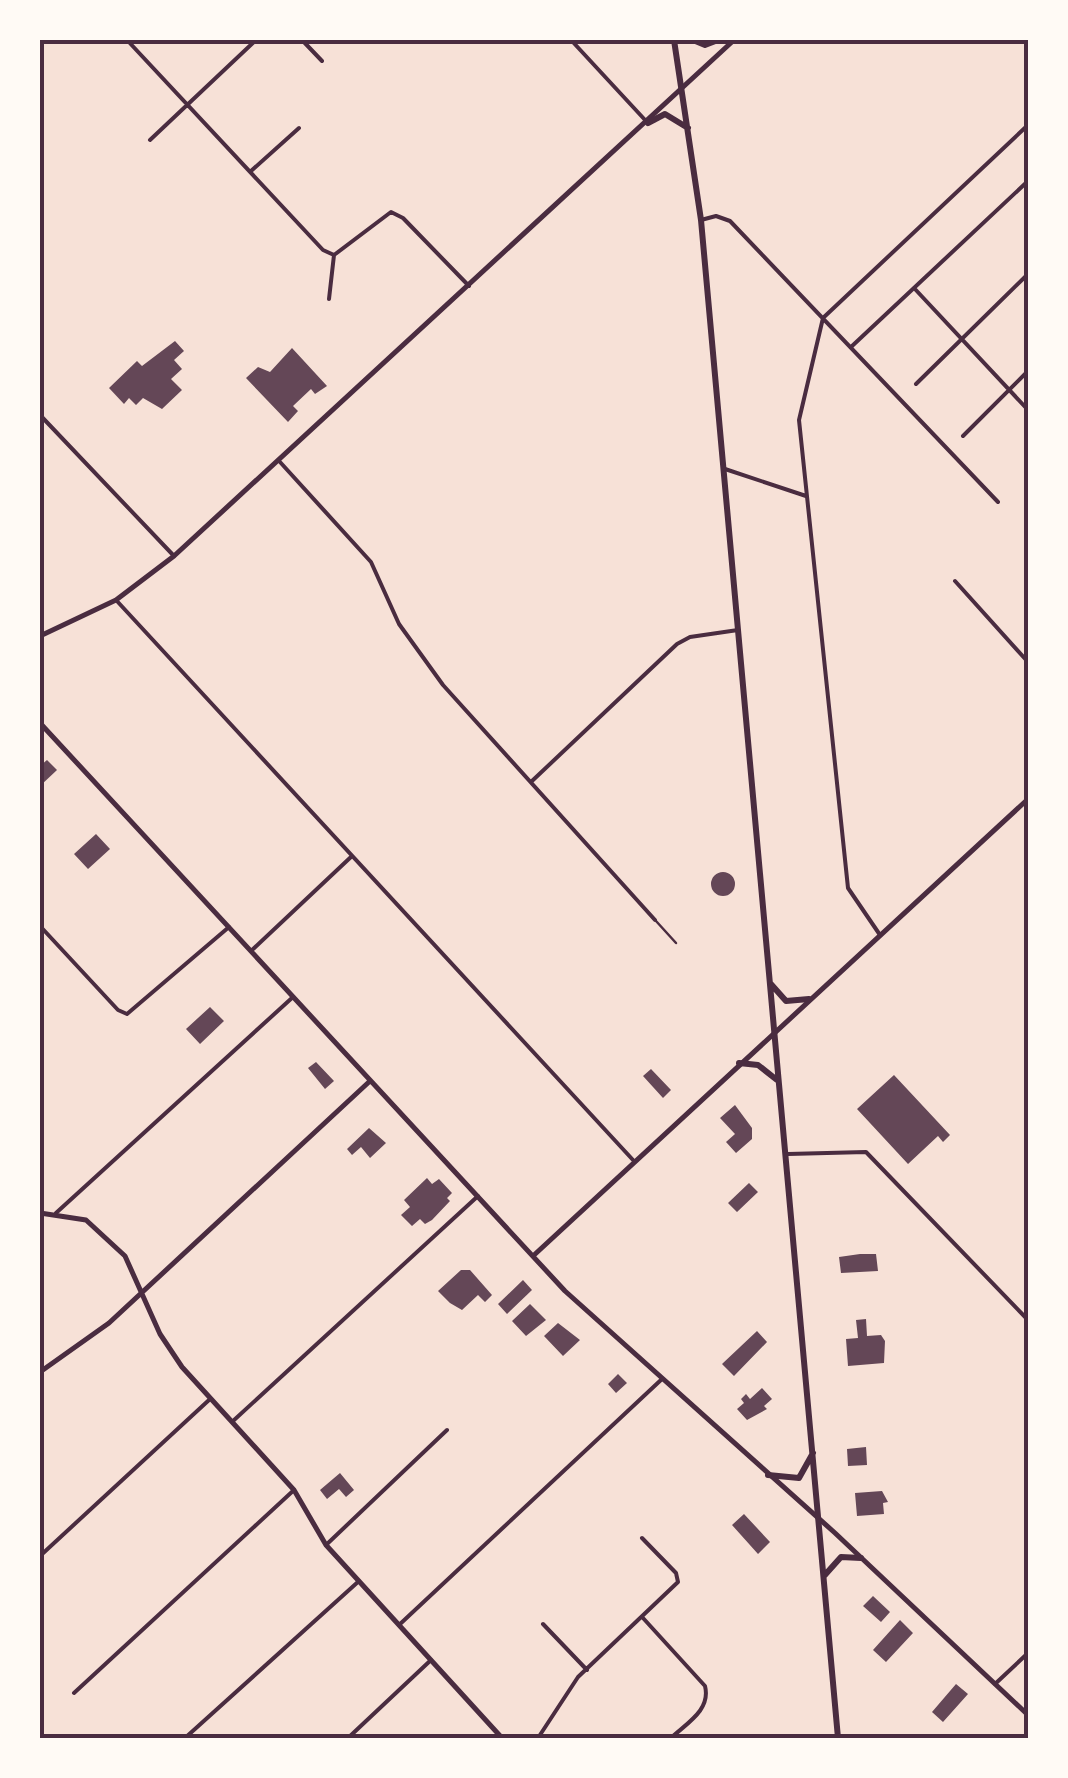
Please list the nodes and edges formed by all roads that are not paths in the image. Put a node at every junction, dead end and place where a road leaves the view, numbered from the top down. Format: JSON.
{"nodes":[{"id":1,"x":127,"y":40,"type":"edge"},
{"id":2,"x":256,"y":40,"type":"edge"},
{"id":3,"x":302,"y":40,"type":"edge"},
{"id":4,"x":571,"y":40,"type":"edge"},
{"id":5,"x":674,"y":40,"type":"edge"},
{"id":6,"x":693,"y":40,"type":"edge"},
{"id":7,"x":718,"y":40,"type":"edge"},
{"id":8,"x":734,"y":40,"type":"edge"},
{"id":9,"x":322,"y":61,"type":"dead end"},
{"id":10,"x":683,"y":88,"type":"junction"},
{"id":11,"x":188,"y":104,"type":"junction"},
{"id":12,"x":648,"y":123,"type":"junction"},
{"id":13,"x":1028,"y":125,"type":"edge"},
{"id":14,"x":299,"y":128,"type":"dead end"},
{"id":15,"x":688,"y":128,"type":"junction"},
{"id":16,"x":150,"y":140,"type":"dead end"},
{"id":17,"x":251,"y":171,"type":"junction"},
{"id":18,"x":1028,"y":181,"type":"edge"},
{"id":19,"x":701,"y":220,"type":"junction"},
{"id":20,"x":334,"y":255,"type":"junction"},
{"id":21,"x":1028,"y":274,"type":"edge"},
{"id":22,"x":470,"y":286,"type":"junction"},
{"id":23,"x":914,"y":288,"type":"junction"},
{"id":24,"x":329,"y":298,"type":"dead end"},
{"id":25,"x":822,"y":318,"type":"junction"},
{"id":26,"x":961,"y":339,"type":"junction"},
{"id":27,"x":851,"y":347,"type":"junction"},
{"id":28,"x":1028,"y":372,"type":"edge"},
{"id":29,"x":916,"y":384,"type":"dead end"},
{"id":30,"x":1009,"y":390,"type":"junction"},
{"id":31,"x":1028,"y":410,"type":"edge"},
{"id":32,"x":40,"y":415,"type":"edge"},
{"id":33,"x":963,"y":436,"type":"dead end"},
{"id":34,"x":280,"y":462,"type":"junction"},
{"id":35,"x":725,"y":469,"type":"junction"},
{"id":36,"x":808,"y":496,"type":"junction"},
{"id":37,"x":998,"y":502,"type":"dead end"},
{"id":38,"x":174,"y":556,"type":"junction"},
{"id":39,"x":955,"y":581,"type":"dead end"},
{"id":40,"x":116,"y":600,"type":"junction"},
{"id":41,"x":738,"y":630,"type":"junction"},
{"id":42,"x":40,"y":636,"type":"edge"},
{"id":43,"x":1028,"y":662,"type":"edge"},
{"id":44,"x":40,"y":723,"type":"edge"},
{"id":45,"x":532,"y":781,"type":"junction"},
{"id":46,"x":1028,"y":799,"type":"edge"},
{"id":47,"x":352,"y":856,"type":"junction"},
{"id":48,"x":655,"y":920,"type":"joint"},
{"id":49,"x":40,"y":926,"type":"edge"},
{"id":50,"x":228,"y":927,"type":"junction"},
{"id":51,"x":880,"y":934,"type":"junction"},
{"id":52,"x":676,"y":943,"type":"dead end"},
{"id":53,"x":251,"y":951,"type":"junction"},
{"id":54,"x":767,"y":976,"type":"junction"},
{"id":55,"x":293,"y":998,"type":"junction"},
{"id":56,"x":810,"y":1000,"type":"junction"},
{"id":57,"x":772,"y":1034,"type":"junction"},
{"id":58,"x":739,"y":1064,"type":"junction"},
{"id":59,"x":370,"y":1081,"type":"junction"},
{"id":60,"x":778,"y":1081,"type":"junction"},
{"id":61,"x":788,"y":1154,"type":"junction"},
{"id":62,"x":633,"y":1160,"type":"junction"},
{"id":63,"x":478,"y":1196,"type":"junction"},
{"id":64,"x":56,"y":1212,"type":"junction"},
{"id":65,"x":40,"y":1214,"type":"edge"},
{"id":66,"x":533,"y":1256,"type":"junction"},
{"id":67,"x":144,"y":1292,"type":"junction"},
{"id":68,"x":1028,"y":1320,"type":"edge"},
{"id":69,"x":40,"y":1372,"type":"edge"},
{"id":70,"x":662,"y":1379,"type":"junction"},
{"id":71,"x":211,"y":1398,"type":"junction"},
{"id":72,"x":233,"y":1420,"type":"junction"},
{"id":73,"x":448,"y":1430,"type":"dead end"},
{"id":74,"x":814,"y":1452,"type":"junction"},
{"id":75,"x":768,"y":1475,"type":"junction"},
{"id":76,"x":294,"y":1490,"type":"junction"},
{"id":77,"x":819,"y":1519,"type":"junction"},
{"id":78,"x":642,"y":1538,"type":"dead end"},
{"id":79,"x":326,"y":1544,"type":"junction"},
{"id":80,"x":40,"y":1556,"type":"edge"},
{"id":81,"x":860,"y":1558,"type":"junction"},
{"id":82,"x":824,"y":1577,"type":"junction"},
{"id":83,"x":359,"y":1580,"type":"junction"},
{"id":84,"x":643,"y":1618,"type":"junction"},
{"id":85,"x":543,"y":1624,"type":"dead end"},
{"id":86,"x":399,"y":1626,"type":"junction"},
{"id":87,"x":1028,"y":1652,"type":"edge"},
{"id":88,"x":431,"y":1660,"type":"junction"},
{"id":89,"x":587,"y":1670,"type":"junction"},
{"id":90,"x":995,"y":1684,"type":"junction"},
{"id":91,"x":74,"y":1693,"type":"dead end"},
{"id":92,"x":1028,"y":1715,"type":"edge"},
{"id":93,"x":185,"y":1738,"type":"edge"},
{"id":94,"x":348,"y":1738,"type":"edge"},
{"id":95,"x":502,"y":1738,"type":"edge"},
{"id":96,"x":538,"y":1738,"type":"edge"},
{"id":97,"x":671,"y":1738,"type":"edge"},
{"id":98,"x":838,"y":1738,"type":"edge"}],
"edges":[{"from":1,"to":11,"type":"street"},
{"from":2,"to":11,"type":"street"},
{"from":3,"to":9,"type":"street"},
{"from":4,"to":12,"type":"street"},
{"from":5,"to":10,"type":"main road"},
{"from":6,"to":7,"type":"main road"},
{"from":8,"to":10,"type":"street"},
{"from":10,"to":12,"type":"street"},
{"from":10,"to":15,"type":"main road"},
{"from":11,"to":16,"type":"street"},
{"from":11,"to":17,"type":"street"},
{"from":12,"to":15,"type":"main road"},
{"from":12,"to":22,"type":"street"},
{"from":13,"to":25,"type":"street"},
{"from":14,"to":17,"type":"street"},
{"from":15,"to":19,"type":"main road"},
{"from":17,"to":20,"type":"street"},
{"from":18,"to":23,"type":"street"},
{"from":19,"to":25,"type":"street"},
{"from":19,"to":35,"type":"main road"},
{"from":20,"to":22,"type":"street"},
{"from":20,"to":24,"type":"street"},
{"from":21,"to":26,"type":"street"},
{"from":22,"to":34,"type":"street"},
{"from":23,"to":26,"type":"street"},
{"from":23,"to":27,"type":"street"},
{"from":25,"to":27,"type":"street"},
{"from":25,"to":36,"type":"street"},
{"from":26,"to":29,"type":"street"},
{"from":26,"to":30,"type":"street"},
{"from":27,"to":37,"type":"street"},
{"from":28,"to":30,"type":"street"},
{"from":30,"to":31,"type":"street"},
{"from":30,"to":33,"type":"street"},
{"from":32,"to":38,"type":"street"},
{"from":34,"to":38,"type":"street"},
{"from":34,"to":45,"type":"street"},
{"from":35,"to":36,"type":"street"},
{"from":35,"to":41,"type":"main road"},
{"from":36,"to":51,"type":"street"},
{"from":38,"to":40,"type":"street"},
{"from":39,"to":43,"type":"street"},
{"from":40,"to":42,"type":"street"},
{"from":40,"to":47,"type":"street"},
{"from":41,"to":45,"type":"street"},
{"from":41,"to":54,"type":"main road"},
{"from":44,"to":50,"type":"street"},
{"from":45,"to":48,"type":"street"},
{"from":46,"to":51,"type":"street"},
{"from":47,"to":53,"type":"street"},
{"from":47,"to":62,"type":"street"},
{"from":48,"to":52,"type":"lane"},
{"from":49,"to":50,"type":"street"},
{"from":50,"to":53,"type":"street"},
{"from":51,"to":56,"type":"street"},
{"from":53,"to":55,"type":"street"},
{"from":54,"to":56,"type":"main road"},
{"from":54,"to":57,"type":"main road"},
{"from":55,"to":59,"type":"street"},
{"from":55,"to":64,"type":"street"},
{"from":56,"to":57,"type":"street"},
{"from":57,"to":58,"type":"street"},
{"from":57,"to":60,"type":"main road"},
{"from":58,"to":60,"type":"main road"},
{"from":58,"to":62,"type":"street"},
{"from":59,"to":63,"type":"street"},
{"from":59,"to":67,"type":"street"},
{"from":60,"to":61,"type":"main road"},
{"from":61,"to":68,"type":"street"},
{"from":61,"to":74,"type":"main road"},
{"from":62,"to":66,"type":"street"},
{"from":63,"to":66,"type":"street"},
{"from":63,"to":72,"type":"street"},
{"from":64,"to":65,"type":"street"},
{"from":64,"to":67,"type":"street"},
{"from":66,"to":70,"type":"street"},
{"from":67,"to":69,"type":"street"},
{"from":67,"to":71,"type":"street"},
{"from":70,"to":75,"type":"street"},
{"from":70,"to":86,"type":"street"},
{"from":71,"to":72,"type":"street"},
{"from":71,"to":80,"type":"street"},
{"from":72,"to":76,"type":"street"},
{"from":73,"to":79,"type":"street"},
{"from":74,"to":75,"type":"main road"},
{"from":74,"to":77,"type":"main road"},
{"from":75,"to":77,"type":"street"},
{"from":76,"to":79,"type":"street"},
{"from":76,"to":91,"type":"street"},
{"from":77,"to":81,"type":"street"},
{"from":77,"to":82,"type":"main road"},
{"from":78,"to":84,"type":"street"},
{"from":79,"to":83,"type":"street"},
{"from":81,"to":82,"type":"main road"},
{"from":81,"to":90,"type":"street"},
{"from":82,"to":98,"type":"main road"},
{"from":83,"to":86,"type":"street"},
{"from":83,"to":93,"type":"street"},
{"from":84,"to":89,"type":"street"},
{"from":84,"to":97,"type":"street"},
{"from":85,"to":89,"type":"street"},
{"from":86,"to":88,"type":"street"},
{"from":87,"to":90,"type":"street"},
{"from":88,"to":94,"type":"street"},
{"from":88,"to":95,"type":"street"},
{"from":89,"to":96,"type":"street"},
{"from":90,"to":92,"type":"street"}]}
